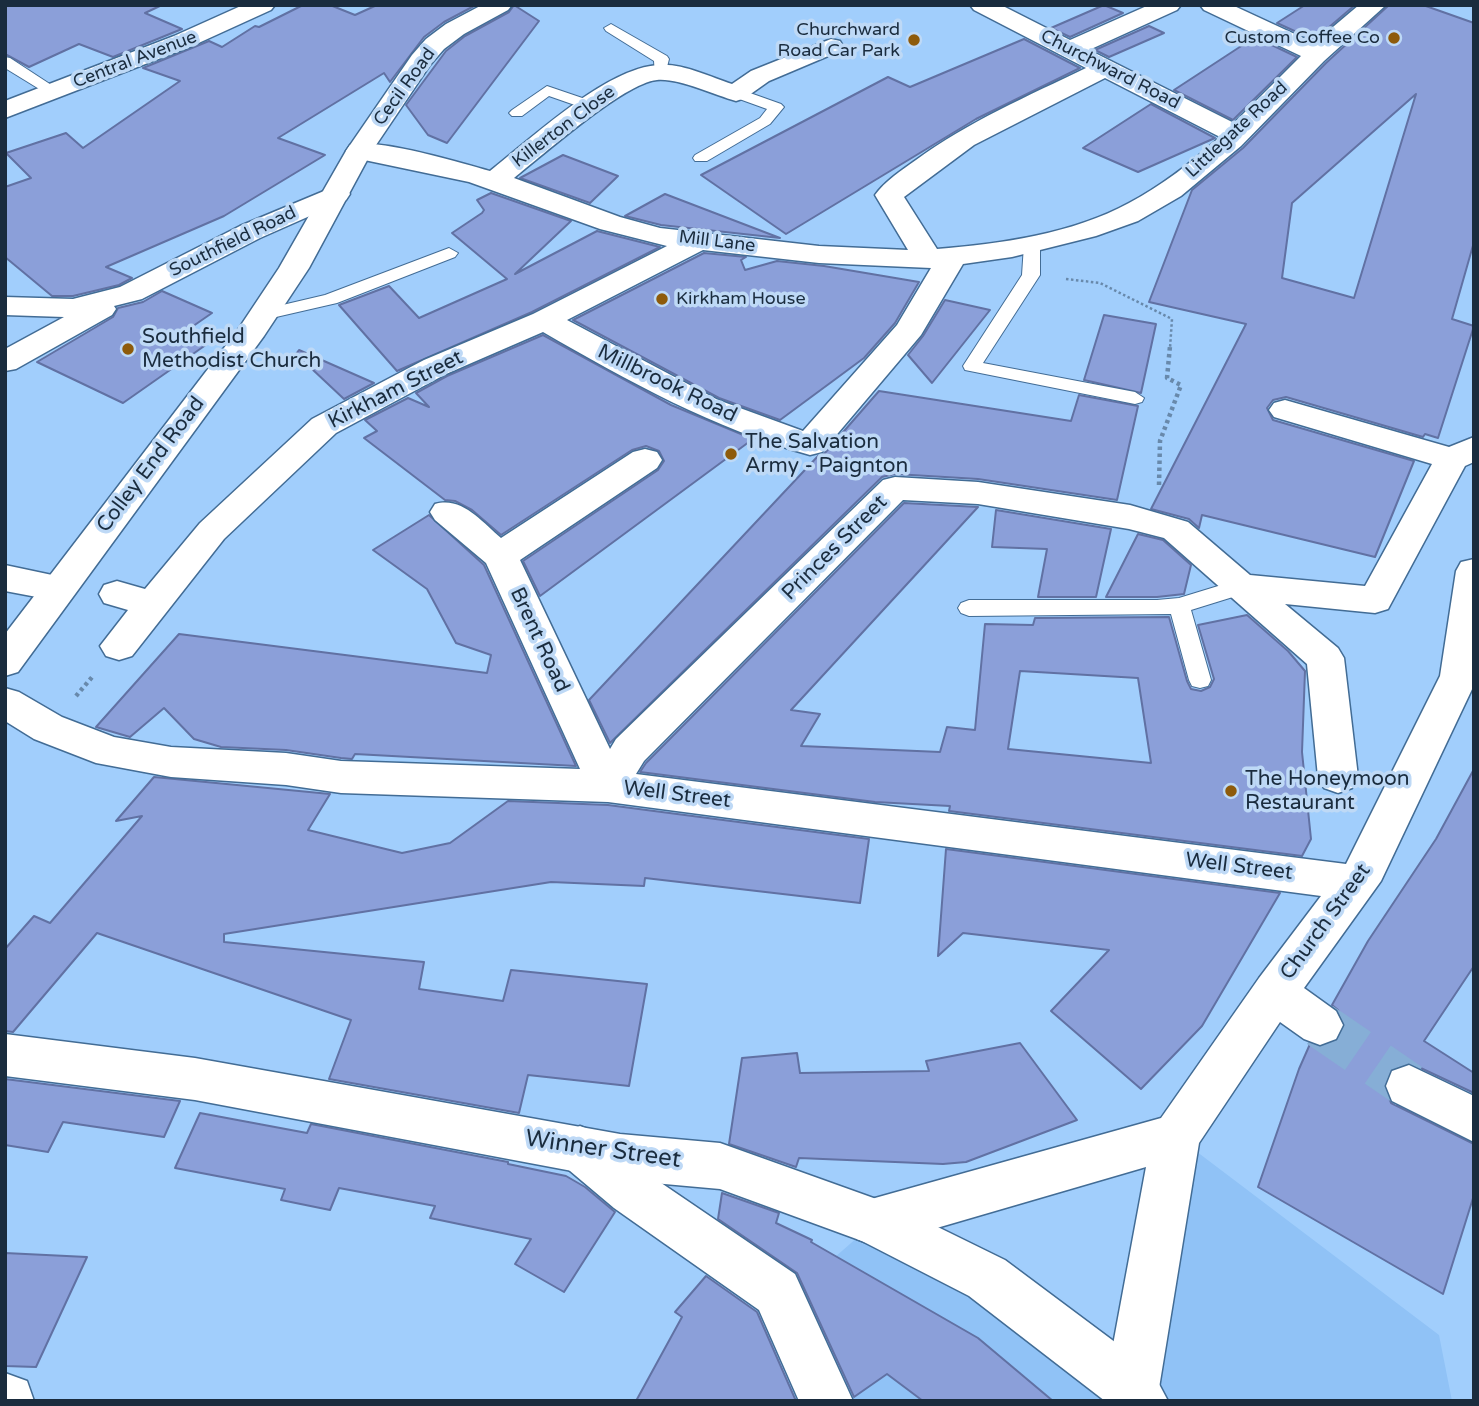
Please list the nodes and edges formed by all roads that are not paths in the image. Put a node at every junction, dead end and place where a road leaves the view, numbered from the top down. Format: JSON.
{"nodes":[{"id":1,"x":263,"y":5,"type":"edge"},
{"id":2,"x":500,"y":5,"type":"edge"},
{"id":3,"x":982,"y":5,"type":"edge"},
{"id":4,"x":1168,"y":5,"type":"edge"},
{"id":5,"x":1212,"y":5,"type":"edge"},
{"id":6,"x":1374,"y":5,"type":"edge"},
{"id":7,"x":611,"y":28,"type":"dead end"},
{"id":8,"x":831,"y":47,"type":"dead end"},
{"id":9,"x":1071,"y":49,"type":"junction"},
{"id":10,"x":1319,"y":55,"type":"junction"},
{"id":11,"x":5,"y":61,"type":"edge"},
{"id":12,"x":1105,"y":68,"type":"junction"},
{"id":13,"x":660,"y":72,"type":"junction"},
{"id":14,"x":54,"y":92,"type":"junction"},
{"id":15,"x":736,"y":93,"type":"junction"},
{"id":16,"x":592,"y":106,"type":"junction"},
{"id":17,"x":5,"y":110,"type":"edge"},
{"id":18,"x":517,"y":113,"type":"dead end"},
{"id":19,"x":1237,"y":135,"type":"junction"},
{"id":20,"x":359,"y":151,"type":"junction"},
{"id":21,"x":701,"y":158,"type":"dead end"},
{"id":22,"x":494,"y":181,"type":"junction"},
{"id":23,"x":335,"y":194,"type":"junction"},
{"id":24,"x":1084,"y":231,"type":"joint"},
{"id":25,"x":701,"y":240,"type":"junction"},
{"id":26,"x":1032,"y":245,"type":"junction"},
{"id":27,"x":449,"y":253,"type":"dead end"},
{"id":28,"x":940,"y":259,"type":"junction"},
{"id":29,"x":131,"y":292,"type":"junction"},
{"id":30,"x":5,"y":306,"type":"edge"},
{"id":31,"x":263,"y":315,"type":"junction"},
{"id":32,"x":544,"y":320,"type":"junction"},
{"id":33,"x":5,"y":362,"type":"edge"},
{"id":34,"x":1135,"y":398,"type":"dead end"},
{"id":35,"x":1285,"y":410,"type":"dead end"},
{"id":36,"x":1463,"y":453,"type":"edge"},
{"id":37,"x":645,"y":460,"type":"dead end"},
{"id":38,"x":447,"y":512,"type":"dead end"},
{"id":39,"x":500,"y":556,"type":"junction"},
{"id":40,"x":1474,"y":571,"type":"edge"},
{"id":41,"x":5,"y":578,"type":"edge"},
{"id":42,"x":1241,"y":587,"type":"junction"},
{"id":43,"x":58,"y":588,"type":"junction"},
{"id":44,"x":117,"y":593,"type":"dead end"},
{"id":45,"x":153,"y":604,"type":"junction"},
{"id":46,"x":1180,"y":606,"type":"junction"},
{"id":47,"x":969,"y":608,"type":"dead end"},
{"id":48,"x":119,"y":646,"type":"road end"},
{"id":49,"x":5,"y":662,"type":"edge"},
{"id":50,"x":1466,"y":679,"type":"edge"},
{"id":51,"x":1200,"y":680,"type":"dead end"},
{"id":52,"x":5,"y":702,"type":"edge"},
{"id":53,"x":1338,"y":777,"type":"dead end"},
{"id":54,"x":608,"y":786,"type":"junction"},
{"id":55,"x":1357,"y":883,"type":"junction"},
{"id":56,"x":1275,"y":992,"type":"junction"},
{"id":57,"x":1320,"y":1025,"type":"tunnel mouth"},
{"id":58,"x":5,"y":1055,"type":"edge"},
{"id":59,"x":1409,"y":1086,"type":"tunnel mouth"},
{"id":60,"x":1474,"y":1119,"type":"edge"},
{"id":61,"x":1176,"y":1136,"type":"junction"},
{"id":62,"x":580,"y":1149,"type":"junction"},
{"id":63,"x":875,"y":1222,"type":"junction"},
{"id":64,"x":1137,"y":1394,"type":"edge"},
{"id":65,"x":826,"y":1401,"type":"edge"}],
"edges":[{"from":1,"to":14,"type":"street","name":"Central Avenue"},
{"from":2,"to":20,"type":"street","name":"Cecil Road"},
{"from":3,"to":9,"type":"street","name":"Churchward Road"},
{"from":4,"to":9,"type":"street"},
{"from":5,"to":10,"type":"street"},
{"from":6,"to":10,"type":"street","name":"Littlegate Road"},
{"from":7,"to":13,"type":"lane"},
{"from":8,"to":15,"type":"street"},
{"from":9,"to":12,"type":"street","name":"Churchward Road"},
{"from":10,"to":19,"type":"street","name":"Littlegate Road"},
{"from":11,"to":14,"type":"lane"},
{"from":12,"to":19,"type":"street","name":"Churchward Road"},
{"from":12,"to":28,"type":"street"},
{"from":13,"to":15,"type":"street"},
{"from":13,"to":16,"type":"street","name":"Killerton Close"},
{"from":14,"to":17,"type":"street","name":"Central Avenue"},
{"from":15,"to":21,"type":"lane"},
{"from":16,"to":18,"type":"lane"},
{"from":16,"to":22,"type":"street","name":"Killerton Close"},
{"from":19,"to":24,"type":"street","name":"Littlegate Road"},
{"from":20,"to":22,"type":"street","name":"Mill Lane"},
{"from":20,"to":23,"type":"street","name":"Cecil Road"},
{"from":22,"to":25,"type":"street","name":"Mill Lane"},
{"from":23,"to":29,"type":"street","name":"Southfield Road"},
{"from":23,"to":31,"type":"street","name":"Colley End Road"},
{"from":24,"to":26,"type":"street","name":"Mill Lane"},
{"from":25,"to":28,"type":"street","name":"Mill Lane"},
{"from":25,"to":32,"type":"street","name":"Kirkham Street"},
{"from":26,"to":28,"type":"street","name":"Mill Lane"},
{"from":26,"to":34,"type":"lane"},
{"from":27,"to":31,"type":"lane"},
{"from":28,"to":32,"type":"street","name":"Millbrook Road"},
{"from":29,"to":30,"type":"street","name":"Southfield Road"},
{"from":29,"to":33,"type":"street","name":"Southfield Road"},
{"from":31,"to":43,"type":"street","name":"Colley End Road"},
{"from":32,"to":45,"type":"street","name":"Kirkham Street"},
{"from":35,"to":36,"type":"street"},
{"from":36,"to":42,"type":"street"},
{"from":37,"to":39,"type":"street"},
{"from":38,"to":39,"type":"street","name":"Brent Road"},
{"from":39,"to":54,"type":"street","name":"Brent Road"},
{"from":40,"to":50,"type":"street","name":"Church Street"},
{"from":41,"to":43,"type":"street"},
{"from":42,"to":46,"type":"lane"},
{"from":42,"to":53,"type":"street","name":"Princes Street"},
{"from":42,"to":54,"type":"street","name":"Princes Street"},
{"from":43,"to":49,"type":"street","name":"Colley End Road"},
{"from":44,"to":45,"type":"street"},
{"from":45,"to":48,"type":"street","name":"Kirkham Street"},
{"from":46,"to":47,"type":"lane"},
{"from":46,"to":51,"type":"lane"},
{"from":50,"to":55,"type":"street","name":"Church Street"},
{"from":52,"to":54,"type":"street","name":"Well Street"},
{"from":54,"to":55,"type":"street","name":"Well Street"},
{"from":55,"to":56,"type":"street","name":"Church Street"},
{"from":56,"to":57,"type":"street"},
{"from":56,"to":61,"type":"street","name":"Church Street"},
{"from":58,"to":62,"type":"street","name":"Winner Street"},
{"from":59,"to":60,"type":"street"},
{"from":61,"to":63,"type":"street"},
{"from":61,"to":64,"type":"street","name":"Church Street"},
{"from":62,"to":63,"type":"street","name":"Winner Street"},
{"from":62,"to":65,"type":"street"},
{"from":63,"to":64,"type":"street","name":"Winner Street"}]}
